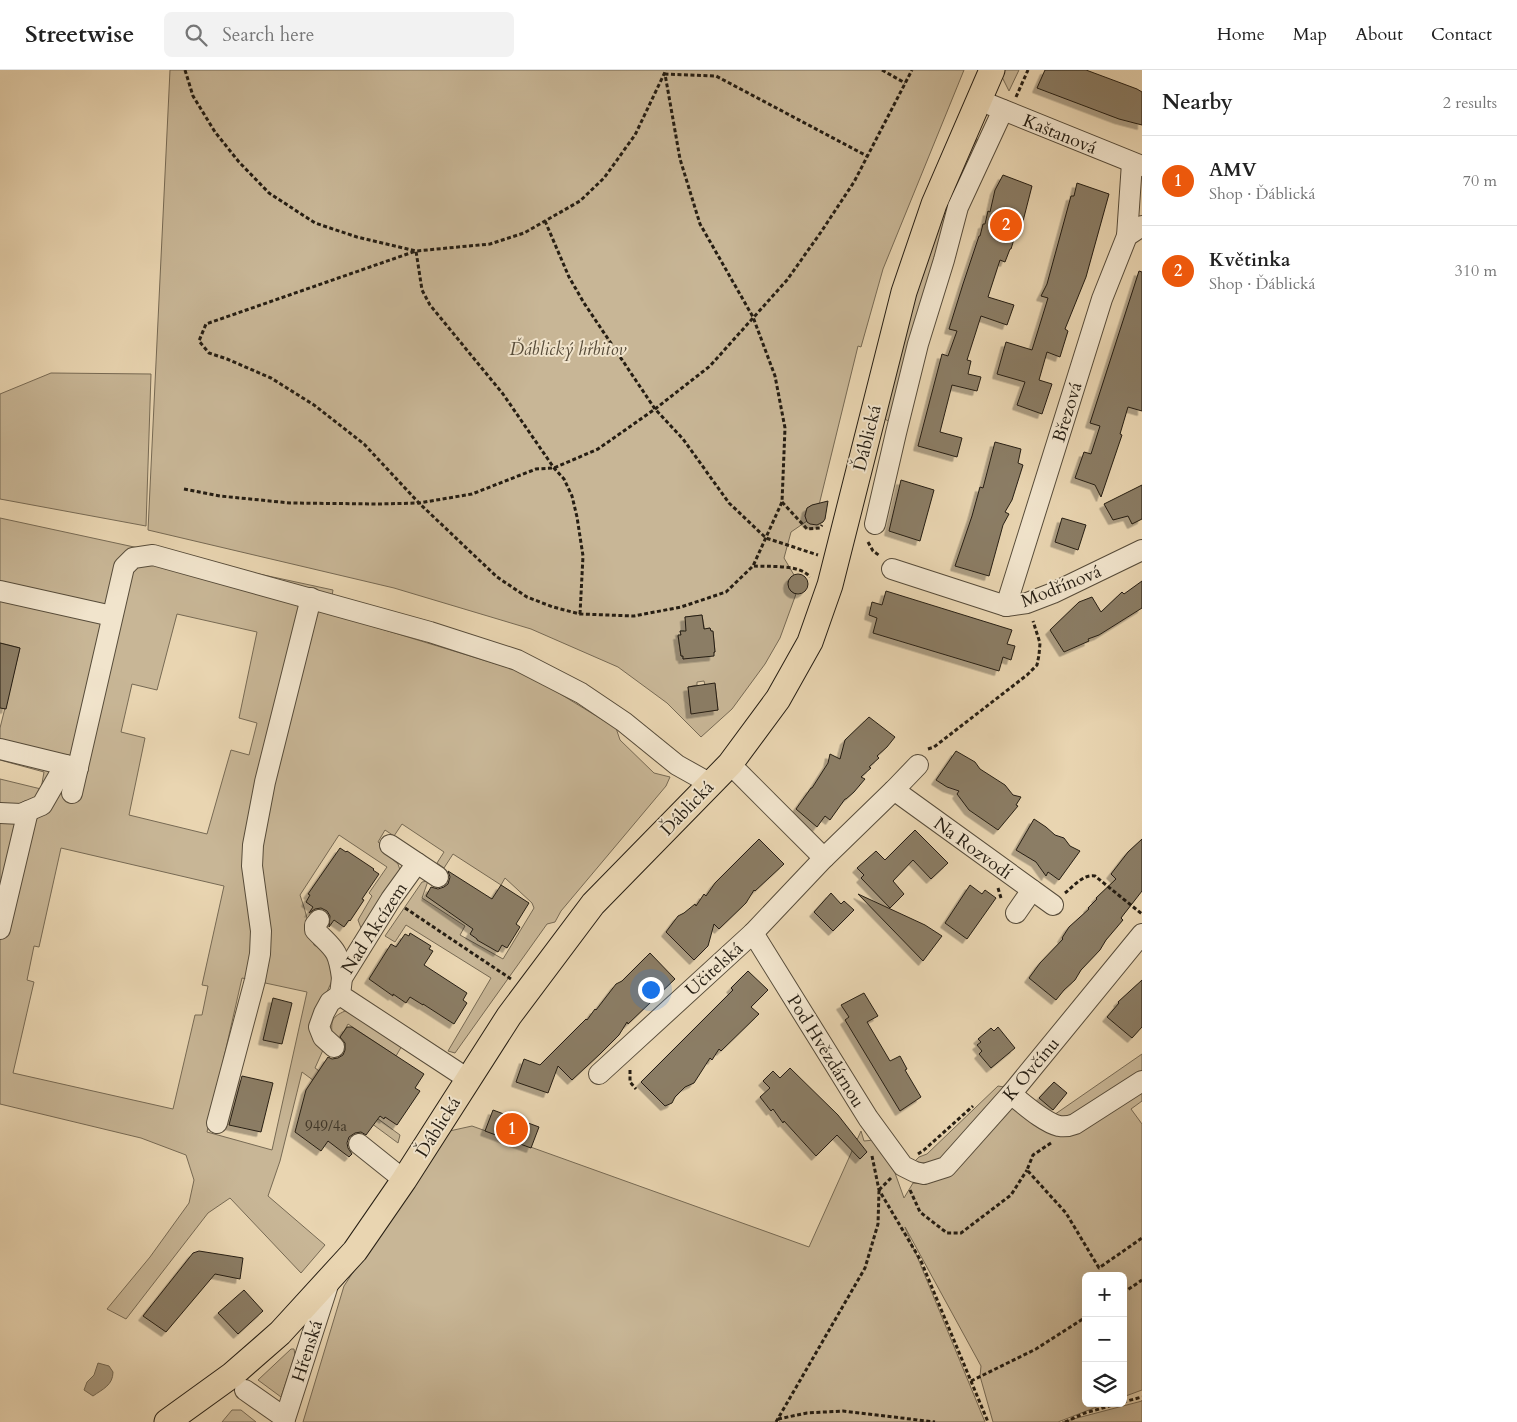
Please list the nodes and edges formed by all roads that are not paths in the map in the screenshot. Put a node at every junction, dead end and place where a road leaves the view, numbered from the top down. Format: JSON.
{"nodes":[{"id":1,"x":992,"y":70,"type":"edge"},
{"id":2,"x":979,"y":100,"type":"junction"},
{"id":3,"x":1003,"y":110,"type":"junction"},
{"id":4,"x":1137,"y":164,"type":"edge"},
{"id":5,"x":1135,"y":231,"type":"edge"},
{"id":6,"x":870,"y":427,"type":"junction"},
{"id":7,"x":896,"y":433,"type":"junction"},
{"id":8,"x":875,"y":524,"type":"road end"},
{"id":9,"x":1142,"y":550,"type":"edge"},
{"id":10,"x":892,"y":568,"type":"road end"},
{"id":11,"x":0,"y":591,"type":"edge"},
{"id":12,"x":310,"y":598,"type":"junction"},
{"id":13,"x":1006,"y":606,"type":"junction"},
{"id":14,"x":112,"y":616,"type":"junction"},
{"id":15,"x":0,"y":749,"type":"edge"},
{"id":16,"x":919,"y":758,"type":"road end"},
{"id":17,"x":730,"y":764,"type":"junction"},
{"id":18,"x":72,"y":766,"type":"junction"},
{"id":19,"x":710,"y":784,"type":"junction"},
{"id":20,"x":894,"y":790,"type":"junction"},
{"id":21,"x":72,"y":793,"type":"dead end"},
{"id":22,"x":28,"y":811,"type":"junction"},
{"id":23,"x":0,"y":813,"type":"edge"},
{"id":24,"x":390,"y":845,"type":"dead end"},
{"id":25,"x":824,"y":858,"type":"junction"},
{"id":26,"x":417,"y":863,"type":"junction"},
{"id":27,"x":438,"y":877,"type":"dead end"},
{"id":28,"x":1032,"y":890,"type":"junction"},
{"id":29,"x":1052,"y":905,"type":"dead end"},
{"id":30,"x":1016,"y":913,"type":"dead end"},
{"id":31,"x":318,"y":920,"type":"dead end"},
{"id":32,"x":0,"y":929,"type":"edge"},
{"id":33,"x":753,"y":933,"type":"junction"},
{"id":34,"x":1142,"y":934,"type":"edge"},
{"id":35,"x":341,"y":986,"type":"junction"},
{"id":36,"x":334,"y":1047,"type":"dead end"},
{"id":37,"x":599,"y":1074,"type":"dead end"},
{"id":38,"x":468,"y":1079,"type":"junction"},
{"id":39,"x":1142,"y":1081,"type":"edge"},
{"id":40,"x":1011,"y":1094,"type":"junction"},
{"id":41,"x":217,"y":1123,"type":"dead end"},
{"id":42,"x":359,"y":1144,"type":"dead end"},
{"id":43,"x":903,"y":1166,"type":"joint"},
{"id":44,"x":404,"y":1180,"type":"junction"},
{"id":45,"x":329,"y":1280,"type":"junction"},
{"id":46,"x":245,"y":1390,"type":"dead end"},
{"id":47,"x":285,"y":1420,"type":"edge"},
{"id":48,"x":167,"y":1422,"type":"edge"}],
"edges":[{"from":1,"to":2,"type":"main road","name":"Ďáblická"},
{"from":2,"to":3,"type":"street","name":"Kaštanová"},
{"from":2,"to":6,"type":"main road","name":"Ďáblická"},
{"from":3,"to":4,"type":"street","name":"Kaštanová"},
{"from":3,"to":7,"type":"street","name":"Ďáblická"},
{"from":4,"to":5,"type":"street","name":"Březová"},
{"from":5,"to":13,"type":"street","name":"Březová"},
{"from":6,"to":7,"type":"street"},
{"from":6,"to":17,"type":"main road","name":"Ďáblická"},
{"from":7,"to":8,"type":"street","name":"Ďáblická"},
{"from":9,"to":13,"type":"street","name":"Modřínová"},
{"from":10,"to":13,"type":"street","name":"Modřínová"},
{"from":11,"to":14,"type":"street"},
{"from":12,"to":14,"type":"street"},
{"from":12,"to":19,"type":"street"},
{"from":12,"to":41,"type":"street"},
{"from":14,"to":18,"type":"street"},
{"from":15,"to":18,"type":"street"},
{"from":16,"to":20,"type":"street","name":"Učitelská"},
{"from":17,"to":19,"type":"main road","name":"Ďáblická"},
{"from":17,"to":25,"type":"street"},
{"from":18,"to":21,"type":"street"},
{"from":18,"to":22,"type":"street"},
{"from":19,"to":38,"type":"main road","name":"Ďáblická"},
{"from":20,"to":25,"type":"street","name":"Učitelská"},
{"from":20,"to":28,"type":"street","name":"Na Rozvodí"},
{"from":22,"to":23,"type":"street"},
{"from":22,"to":32,"type":"street"},
{"from":24,"to":26,"type":"street","name":"Nad Akcízem"},
{"from":25,"to":33,"type":"street","name":"Učitelská"},
{"from":26,"to":27,"type":"street"},
{"from":26,"to":35,"type":"street","name":"Nad Akcízem"},
{"from":28,"to":29,"type":"street","name":"Na Rozvodí"},
{"from":28,"to":30,"type":"street"},
{"from":31,"to":35,"type":"street"},
{"from":33,"to":37,"type":"street","name":"Učitelská"},
{"from":33,"to":43,"type":"street","name":"Pod Hvězdárnou"},
{"from":34,"to":40,"type":"street","name":"K Ovčínu"},
{"from":35,"to":36,"type":"street"},
{"from":35,"to":38,"type":"street","name":"Nad Akcízem"},
{"from":38,"to":44,"type":"main road","name":"Ďáblická"},
{"from":39,"to":40,"type":"street"},
{"from":40,"to":43,"type":"street","name":"K Ovčínu"},
{"from":42,"to":44,"type":"street"},
{"from":44,"to":45,"type":"main road","name":"Ďáblická"},
{"from":45,"to":47,"type":"street","name":"Hřenská"},
{"from":45,"to":48,"type":"main road","name":"Ďáblická"},
{"from":46,"to":47,"type":"street"}]}
